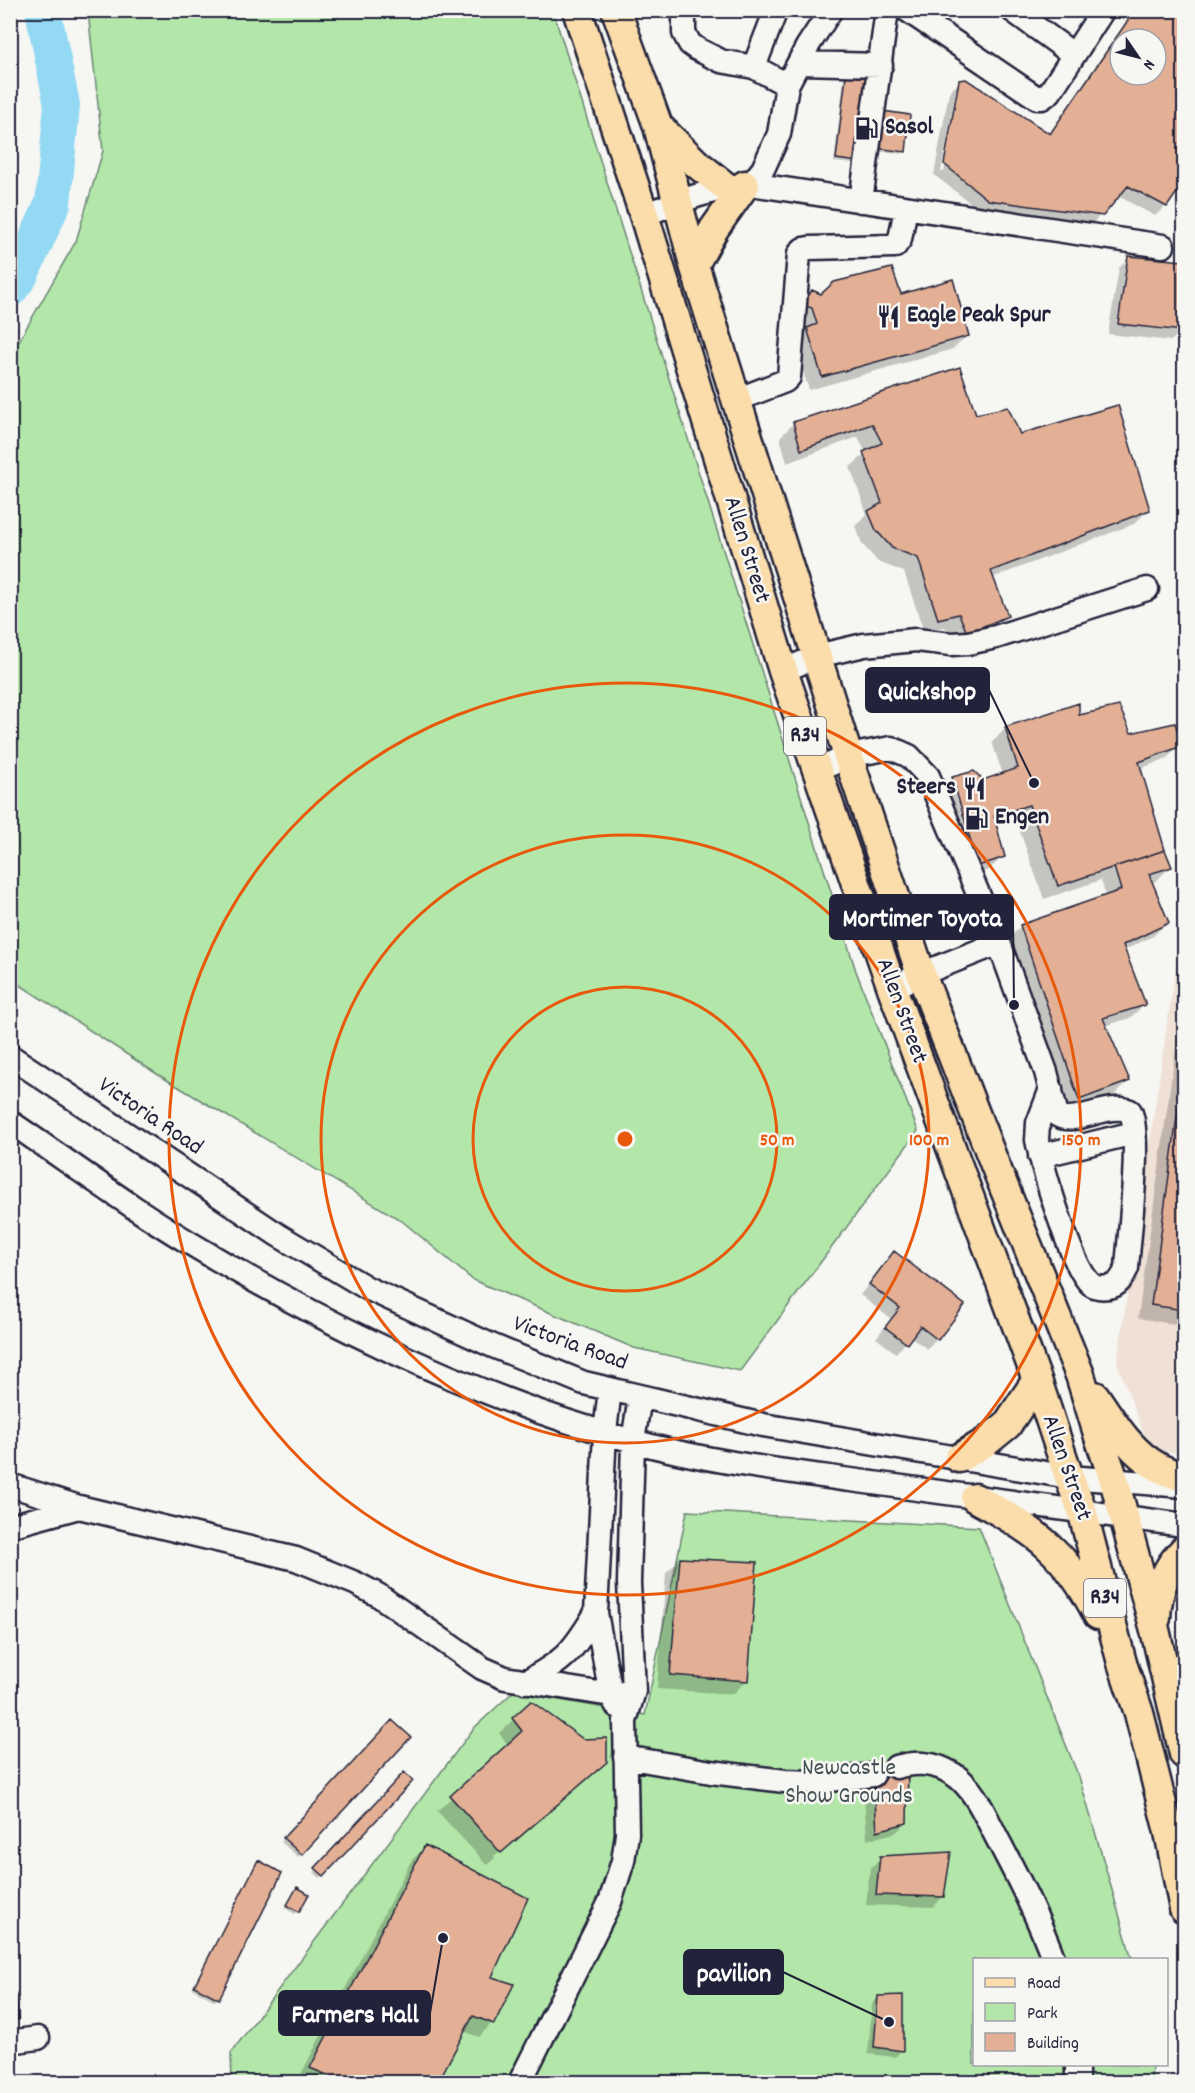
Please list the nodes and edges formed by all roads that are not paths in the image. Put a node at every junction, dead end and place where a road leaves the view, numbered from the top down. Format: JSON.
{"nodes":[{"id":1,"x":577,"y":10,"type":"edge"},
{"id":2,"x":616,"y":10,"type":"edge"},
{"id":3,"x":684,"y":10,"type":"edge"},
{"id":4,"x":776,"y":10,"type":"edge"},
{"id":5,"x":831,"y":10,"type":"edge"},
{"id":6,"x":887,"y":10,"type":"edge"},
{"id":7,"x":907,"y":10,"type":"edge"},
{"id":8,"x":1012,"y":10,"type":"edge"},
{"id":9,"x":1103,"y":10,"type":"edge"},
{"id":10,"x":1074,"y":55,"type":"junction"},
{"id":11,"x":799,"y":63,"type":"junction"},
{"id":12,"x":880,"y":65,"type":"junction"},
{"id":13,"x":754,"y":67,"type":"junction"},
{"id":14,"x":787,"y":85,"type":"junction"},
{"id":15,"x":658,"y":126,"type":"junction"},
{"id":16,"x":741,"y":185,"type":"junction"},
{"id":17,"x":861,"y":201,"type":"junction"},
{"id":18,"x":677,"y":202,"type":"junction"},
{"id":19,"x":906,"y":208,"type":"junction"},
{"id":20,"x":644,"y":215,"type":"junction"},
{"id":21,"x":1163,"y":246,"type":"dead end"},
{"id":22,"x":694,"y":265,"type":"junction"},
{"id":23,"x":736,"y":400,"type":"junction"},
{"id":24,"x":765,"y":493,"type":"junction"},
{"id":25,"x":732,"y":504,"type":"junction"},
{"id":26,"x":1147,"y":589,"type":"dead end"},
{"id":27,"x":817,"y":656,"type":"junction"},
{"id":28,"x":783,"y":671,"type":"junction"},
{"id":29,"x":848,"y":756,"type":"junction"},
{"id":30,"x":817,"y":771,"type":"junction"},
{"id":31,"x":999,"y":943,"type":"junction"},
{"id":32,"x":921,"y":974,"type":"junction"},
{"id":33,"x":892,"y":988,"type":"junction"},
{"id":34,"x":10,"y":1056,"type":"edge"},
{"id":35,"x":1051,"y":1089,"type":"junction"},
{"id":36,"x":10,"y":1122,"type":"edge"},
{"id":37,"x":1134,"y":1133,"type":"junction"},
{"id":38,"x":1040,"y":1156,"type":"junction"},
{"id":39,"x":1080,"y":1375,"type":"junction"},
{"id":40,"x":1037,"y":1380,"type":"junction"},
{"id":41,"x":610,"y":1389,"type":"junction"},
{"id":42,"x":640,"y":1397,"type":"junction"},
{"id":43,"x":605,"y":1432,"type":"junction"},
{"id":44,"x":633,"y":1441,"type":"junction"},
{"id":45,"x":959,"y":1458,"type":"junction"},
{"id":46,"x":1069,"y":1477,"type":"junction"},
{"id":47,"x":1185,"y":1478,"type":"edge"},
{"id":48,"x":1114,"y":1480,"type":"junction"},
{"id":49,"x":10,"y":1485,"type":"edge"},
{"id":50,"x":1185,"y":1486,"type":"edge"},
{"id":51,"x":975,"y":1498,"type":"junction"},
{"id":52,"x":79,"y":1508,"type":"junction"},
{"id":53,"x":1082,"y":1510,"type":"junction"},
{"id":54,"x":1125,"y":1517,"type":"junction"},
{"id":55,"x":1185,"y":1525,"type":"edge"},
{"id":56,"x":10,"y":1526,"type":"edge"},
{"id":57,"x":1185,"y":1550,"type":"edge"},
{"id":58,"x":596,"y":1613,"type":"junction"},
{"id":59,"x":1155,"y":1630,"type":"junction"},
{"id":60,"x":1122,"y":1662,"type":"junction"},
{"id":61,"x":525,"y":1682,"type":"junction"},
{"id":62,"x":634,"y":1691,"type":"junction"},
{"id":63,"x":611,"y":1695,"type":"junction"},
{"id":64,"x":625,"y":1720,"type":"junction"},
{"id":65,"x":1185,"y":1754,"type":"edge"},
{"id":66,"x":625,"y":1757,"type":"junction"},
{"id":67,"x":896,"y":1767,"type":"dead end"},
{"id":68,"x":873,"y":1775,"type":"dead end"},
{"id":69,"x":1185,"y":1909,"type":"edge"},
{"id":70,"x":1054,"y":1958,"type":"edge"},
{"id":71,"x":38,"y":2038,"type":"dead end"},
{"id":72,"x":10,"y":2042,"type":"edge"},
{"id":73,"x":1077,"y":2066,"type":"edge"},
{"id":74,"x":520,"y":2082,"type":"edge"},
{"id":75,"x":1077,"y":2082,"type":"edge"}],
"edges":[{"from":1,"to":20,"type":"main road","name":"Allen Street","number":"R34"},
{"from":2,"to":15,"type":"main road","name":"Allen Street","number":"R34"},
{"from":3,"to":13,"type":"street"},
{"from":4,"to":13,"type":"street"},
{"from":5,"to":11,"type":"street"},
{"from":6,"to":12,"type":"street"},
{"from":7,"to":10,"type":"street"},
{"from":8,"to":10,"type":"street"},
{"from":9,"to":10,"type":"street"},
{"from":11,"to":12,"type":"street"},
{"from":11,"to":14,"type":"street"},
{"from":12,"to":17,"type":"street"},
{"from":13,"to":14,"type":"street"},
{"from":14,"to":16,"type":"street"},
{"from":15,"to":16,"type":"main road"},
{"from":15,"to":18,"type":"main road","name":"Allen Street","number":"R34"},
{"from":16,"to":17,"type":"street"},
{"from":16,"to":18,"type":"street"},
{"from":16,"to":22,"type":"main road"},
{"from":17,"to":19,"type":"street"},
{"from":18,"to":20,"type":"street"},
{"from":18,"to":22,"type":"main road","name":"Allen Street","number":"R34"},
{"from":19,"to":21,"type":"street"},
{"from":19,"to":23,"type":"street"},
{"from":20,"to":25,"type":"main road","name":"Allen Street","number":"R34"},
{"from":22,"to":23,"type":"main road","name":"Allen Street","number":"R34"},
{"from":23,"to":24,"type":"main road","name":"Allen Street","number":"R34"},
{"from":24,"to":25,"type":"main road"},
{"from":24,"to":27,"type":"main road","name":"Allen Street","number":"R34"},
{"from":25,"to":28,"type":"main road","name":"Allen Street","number":"R34"},
{"from":26,"to":27,"type":"street"},
{"from":27,"to":28,"type":"street"},
{"from":27,"to":29,"type":"main road","name":"Allen Street","number":"R34"},
{"from":28,"to":30,"type":"main road","name":"Allen Street","number":"R34"},
{"from":29,"to":30,"type":"street"},
{"from":29,"to":31,"type":"street"},
{"from":29,"to":32,"type":"main road","name":"Allen Street","number":"R34"},
{"from":30,"to":33,"type":"main road","name":"Allen Street","number":"R34"},
{"from":31,"to":32,"type":"street"},
{"from":31,"to":35,"type":"street"},
{"from":32,"to":33,"type":"street"},
{"from":32,"to":39,"type":"main road","name":"Allen Street","number":"R34"},
{"from":33,"to":40,"type":"main road","name":"Allen Street","number":"R34"},
{"from":34,"to":41,"type":"street","name":"Victoria Road"},
{"from":35,"to":37,"type":"street"},
{"from":35,"to":38,"type":"street"},
{"from":36,"to":43,"type":"street"},
{"from":37,"to":38,"type":"street"},
{"from":37,"to":38,"type":"street"},
{"from":39,"to":47,"type":"main road"},
{"from":39,"to":48,"type":"main road","name":"Allen Street","number":"R34"},
{"from":40,"to":45,"type":"main road"},
{"from":40,"to":46,"type":"main road","name":"Allen Street","number":"R34"},
{"from":41,"to":42,"type":"street","name":"Victoria Road"},
{"from":41,"to":43,"type":"street"},
{"from":42,"to":44,"type":"street"},
{"from":42,"to":45,"type":"street","name":"Victoria Road"},
{"from":43,"to":44,"type":"street"},
{"from":43,"to":58,"type":"street"},
{"from":44,"to":51,"type":"street"},
{"from":44,"to":62,"type":"street"},
{"from":45,"to":46,"type":"street","name":"Victoria Road"},
{"from":46,"to":48,"type":"street","name":"Victoria Road"},
{"from":46,"to":53,"type":"main road","name":"Allen Street","number":"R34"},
{"from":48,"to":50,"type":"street","name":"Victoria Road"},
{"from":48,"to":54,"type":"main road","name":"Allen Street","number":"R34"},
{"from":49,"to":52,"type":"street"},
{"from":51,"to":53,"type":"street"},
{"from":51,"to":60,"type":"main road"},
{"from":52,"to":56,"type":"street"},
{"from":52,"to":61,"type":"street"},
{"from":53,"to":54,"type":"street"},
{"from":53,"to":60,"type":"main road","name":"Allen Street","number":"R34"},
{"from":54,"to":55,"type":"street"},
{"from":54,"to":59,"type":"main road","name":"Allen Street","number":"R34"},
{"from":57,"to":59,"type":"main road"},
{"from":58,"to":61,"type":"street"},
{"from":58,"to":63,"type":"street"},
{"from":59,"to":65,"type":"main road","name":"Allen Street","number":"R34"},
{"from":60,"to":69,"type":"main road","name":"Allen Street","number":"R34"},
{"from":61,"to":63,"type":"street"},
{"from":62,"to":63,"type":"street"},
{"from":62,"to":64,"type":"street"},
{"from":63,"to":64,"type":"street"},
{"from":64,"to":66,"type":"street"},
{"from":66,"to":68,"type":"street"},
{"from":66,"to":74,"type":"street"},
{"from":67,"to":70,"type":"street"},
{"from":71,"to":72,"type":"street"},
{"from":73,"to":75,"type":"street"}]}
